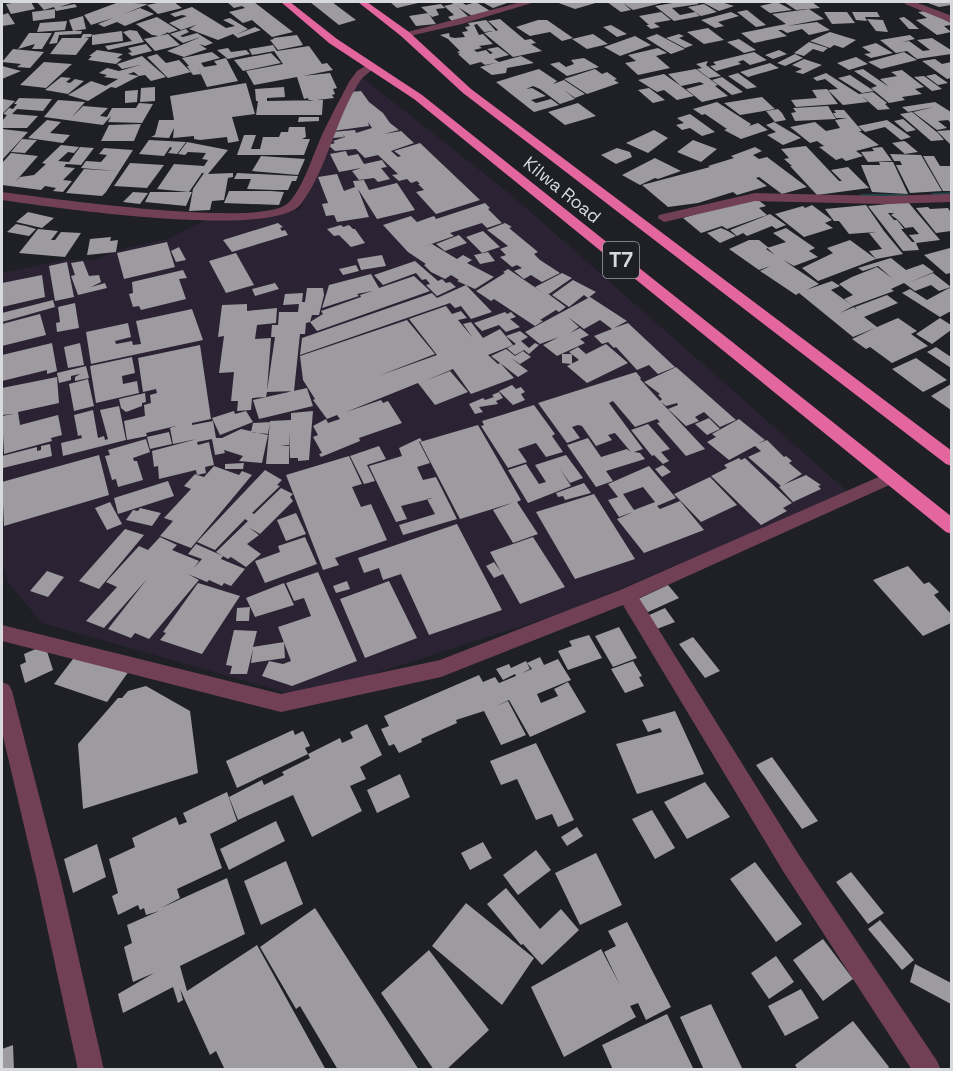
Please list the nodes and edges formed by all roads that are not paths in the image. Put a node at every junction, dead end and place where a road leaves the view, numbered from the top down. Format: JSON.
{"nodes":[{"id":1,"x":285,"y":2,"type":"edge"},
{"id":2,"x":362,"y":2,"type":"edge"},
{"id":3,"x":530,"y":2,"type":"edge"},
{"id":4,"x":908,"y":2,"type":"edge"},
{"id":5,"x":951,"y":20,"type":"edge"},
{"id":6,"x":405,"y":34,"type":"junction"},
{"id":7,"x":371,"y":66,"type":"junction"},
{"id":8,"x":2,"y":196,"type":"edge"},
{"id":9,"x":951,"y":198,"type":"edge"},
{"id":10,"x":664,"y":218,"type":"dead end"},
{"id":11,"x":951,"y":460,"type":"edge"},
{"id":12,"x":890,"y":478,"type":"junction"},
{"id":13,"x":951,"y":527,"type":"edge"},
{"id":14,"x":627,"y":595,"type":"junction"},
{"id":15,"x":2,"y":633,"type":"edge"},
{"id":16,"x":2,"y":692,"type":"edge"},
{"id":17,"x":91,"y":1070,"type":"edge"},
{"id":18,"x":928,"y":1070,"type":"edge"}],
"edges":[{"from":1,"to":7,"type":"highway","name":"Kilwa Road","number":"T7"},
{"from":2,"to":6,"type":"highway","name":"Kilwa Road","number":"T7"},
{"from":3,"to":6,"type":"street"},
{"from":4,"to":5,"type":"street"},
{"from":6,"to":11,"type":"highway","name":"Kilwa Road","number":"T7"},
{"from":7,"to":8,"type":"street"},
{"from":7,"to":12,"type":"highway","name":"Kilwa Road","number":"T7"},
{"from":9,"to":10,"type":"street"},
{"from":12,"to":13,"type":"highway","name":"Kilwa Road","number":"T7"},
{"from":12,"to":14,"type":"street"},
{"from":14,"to":15,"type":"street"},
{"from":14,"to":18,"type":"street"},
{"from":16,"to":17,"type":"street"}]}
